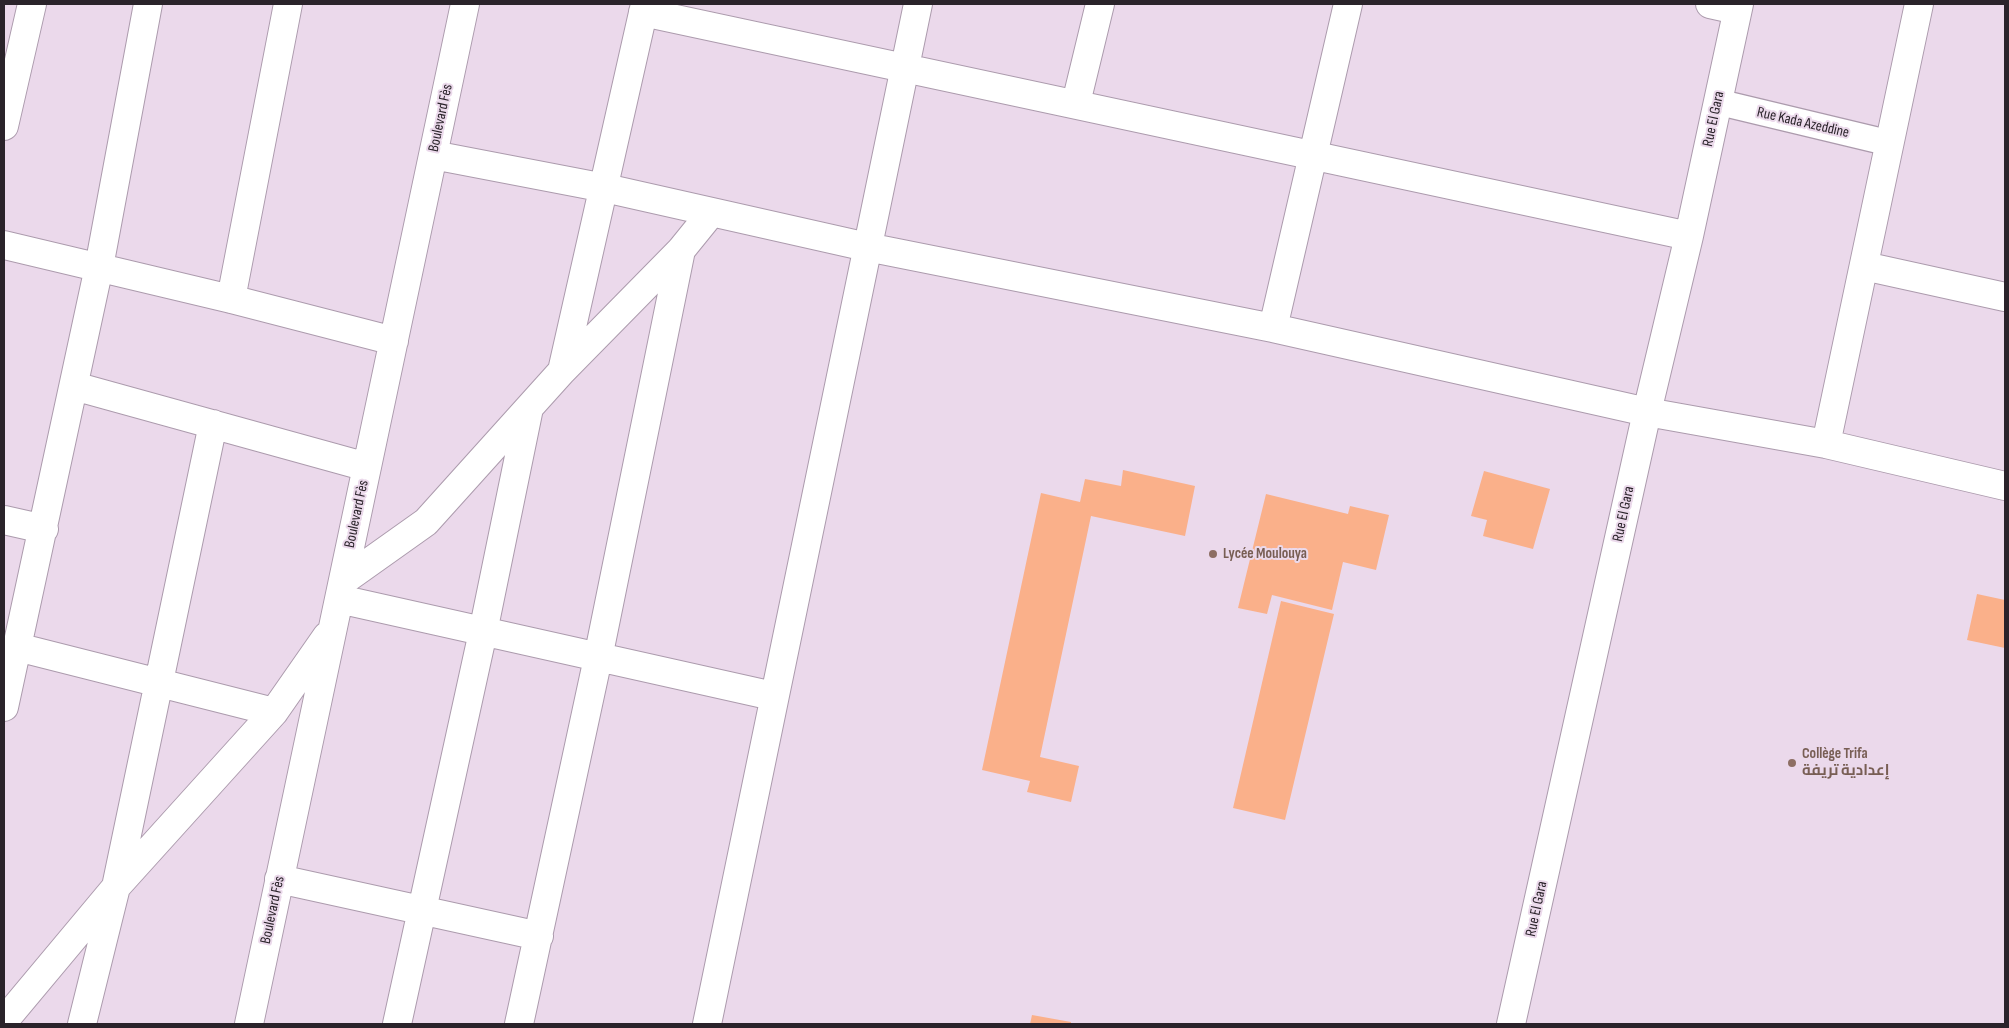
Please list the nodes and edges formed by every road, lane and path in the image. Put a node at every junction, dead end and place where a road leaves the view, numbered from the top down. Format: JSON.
{"nodes":[{"id":1,"x":32,"y":4,"type":"edge"},
{"id":2,"x":148,"y":4,"type":"edge"},
{"id":3,"x":288,"y":4,"type":"edge"},
{"id":4,"x":465,"y":4,"type":"edge"},
{"id":5,"x":918,"y":4,"type":"edge"},
{"id":6,"x":1100,"y":4,"type":"edge"},
{"id":7,"x":1348,"y":4,"type":"edge"},
{"id":8,"x":1710,"y":4,"type":"edge"},
{"id":9,"x":1919,"y":4,"type":"edge"},
{"id":10,"x":1738,"y":7,"type":"edge"},
{"id":11,"x":644,"y":8,"type":"edge"},
{"id":12,"x":904,"y":69,"type":"junction"},
{"id":13,"x":1718,"y":102,"type":"junction"},
{"id":14,"x":1076,"y":103,"type":"junction"},
{"id":15,"x":4,"y":126,"type":"edge"},
{"id":16,"x":1889,"y":143,"type":"junction"},
{"id":17,"x":434,"y":155,"type":"junction"},
{"id":18,"x":1312,"y":156,"type":"junction"},
{"id":19,"x":605,"y":188,"type":"junction"},
{"id":20,"x":711,"y":213,"type":"junction"},
{"id":21,"x":1689,"y":236,"type":"junction"},
{"id":22,"x":4,"y":245,"type":"edge"},
{"id":23,"x":867,"y":247,"type":"junction"},
{"id":24,"x":681,"y":250,"type":"junction"},
{"id":25,"x":1864,"y":266,"type":"junction"},
{"id":26,"x":99,"y":267,"type":"junction"},
{"id":27,"x":2005,"y":297,"type":"edge"},
{"id":28,"x":232,"y":299,"type":"junction"},
{"id":29,"x":1273,"y":328,"type":"junction"},
{"id":30,"x":394,"y":341,"type":"junction"},
{"id":31,"x":562,"y":371,"type":"junction"},
{"id":32,"x":74,"y":386,"type":"junction"},
{"id":33,"x":530,"y":408,"type":"junction"},
{"id":34,"x":1646,"y":412,"type":"junction"},
{"id":35,"x":212,"y":424,"type":"junction"},
{"id":36,"x":1826,"y":444,"type":"junction"},
{"id":37,"x":367,"y":467,"type":"junction"},
{"id":38,"x":2005,"y":486,"type":"edge"},
{"id":39,"x":4,"y":520,"type":"edge"},
{"id":40,"x":44,"y":529,"type":"junction"},
{"id":41,"x":341,"y":590,"type":"junction"},
{"id":42,"x":333,"y":627,"type":"junction"},
{"id":43,"x":483,"y":632,"type":"junction"},
{"id":44,"x":17,"y":647,"type":"junction"},
{"id":45,"x":598,"y":658,"type":"junction"},
{"id":46,"x":158,"y":683,"type":"junction"},
{"id":47,"x":773,"y":696,"type":"junction"},
{"id":48,"x":4,"y":707,"type":"edge"},
{"id":49,"x":274,"y":712,"type":"junction"},
{"id":50,"x":279,"y":879,"type":"junction"},
{"id":51,"x":116,"y":887,"type":"junction"},
{"id":52,"x":420,"y":911,"type":"junction"},
{"id":53,"x":539,"y":936,"type":"junction"},
{"id":54,"x":4,"y":1021,"type":"edge"},
{"id":55,"x":82,"y":1024,"type":"edge"},
{"id":56,"x":248,"y":1024,"type":"edge"},
{"id":57,"x":397,"y":1024,"type":"edge"},
{"id":58,"x":519,"y":1024,"type":"edge"},
{"id":59,"x":706,"y":1024,"type":"edge"},
{"id":60,"x":1511,"y":1024,"type":"edge"}],
"edges":[{"from":1,"to":15,"type":"street"},
{"from":2,"to":26,"type":"street"},
{"from":3,"to":28,"type":"street"},
{"from":4,"to":17,"type":"street","name":"Boulevard Fès"},
{"from":5,"to":12,"type":"street"},
{"from":6,"to":14,"type":"street"},
{"from":7,"to":18,"type":"street"},
{"from":8,"to":10,"type":"street"},
{"from":9,"to":16,"type":"street"},
{"from":10,"to":13,"type":"street","name":"Rue El Gara"},
{"from":11,"to":12,"type":"street"},
{"from":11,"to":19,"type":"street"},
{"from":12,"to":14,"type":"street"},
{"from":12,"to":23,"type":"street"},
{"from":13,"to":16,"type":"street","name":"Rue Kada Azeddine"},
{"from":13,"to":21,"type":"street","name":"Rue El Gara"},
{"from":14,"to":18,"type":"street"},
{"from":16,"to":25,"type":"street"},
{"from":17,"to":19,"type":"street"},
{"from":17,"to":30,"type":"street","name":"Boulevard Fès"},
{"from":18,"to":21,"type":"street"},
{"from":18,"to":29,"type":"street"},
{"from":19,"to":20,"type":"street"},
{"from":19,"to":31,"type":"street"},
{"from":20,"to":23,"type":"street"},
{"from":20,"to":24,"type":"street"},
{"from":21,"to":34,"type":"street","name":"Rue El Gara"},
{"from":22,"to":26,"type":"street"},
{"from":23,"to":29,"type":"street"},
{"from":23,"to":47,"type":"street"},
{"from":24,"to":31,"type":"street"},
{"from":24,"to":45,"type":"street"},
{"from":25,"to":27,"type":"street"},
{"from":25,"to":36,"type":"street"},
{"from":26,"to":28,"type":"street"},
{"from":26,"to":32,"type":"street"},
{"from":28,"to":30,"type":"street"},
{"from":29,"to":34,"type":"street"},
{"from":30,"to":37,"type":"street","name":"Boulevard Fès"},
{"from":31,"to":33,"type":"street"},
{"from":32,"to":35,"type":"street"},
{"from":32,"to":40,"type":"street"},
{"from":33,"to":41,"type":"street"},
{"from":33,"to":43,"type":"street"},
{"from":34,"to":36,"type":"street"},
{"from":34,"to":60,"type":"street","name":"Rue El Gara"},
{"from":35,"to":37,"type":"street"},
{"from":35,"to":46,"type":"street"},
{"from":36,"to":38,"type":"street"},
{"from":37,"to":41,"type":"street","name":"Boulevard Fès"},
{"from":39,"to":40,"type":"street"},
{"from":40,"to":44,"type":"street"},
{"from":41,"to":42,"type":"street","name":"Boulevard Fès"},
{"from":41,"to":43,"type":"street"},
{"from":42,"to":49,"type":"street"},
{"from":42,"to":50,"type":"street","name":"Boulevard Fès"},
{"from":43,"to":45,"type":"street"},
{"from":43,"to":52,"type":"street"},
{"from":44,"to":46,"type":"street"},
{"from":44,"to":48,"type":"street"},
{"from":45,"to":47,"type":"street"},
{"from":45,"to":53,"type":"street"},
{"from":46,"to":49,"type":"street"},
{"from":46,"to":51,"type":"street"},
{"from":47,"to":59,"type":"street"},
{"from":49,"to":51,"type":"street"},
{"from":50,"to":52,"type":"street"},
{"from":50,"to":56,"type":"street","name":"Boulevard Fès"},
{"from":51,"to":54,"type":"street"},
{"from":51,"to":55,"type":"street"},
{"from":52,"to":53,"type":"street"},
{"from":52,"to":57,"type":"street"},
{"from":53,"to":58,"type":"street"}]}
